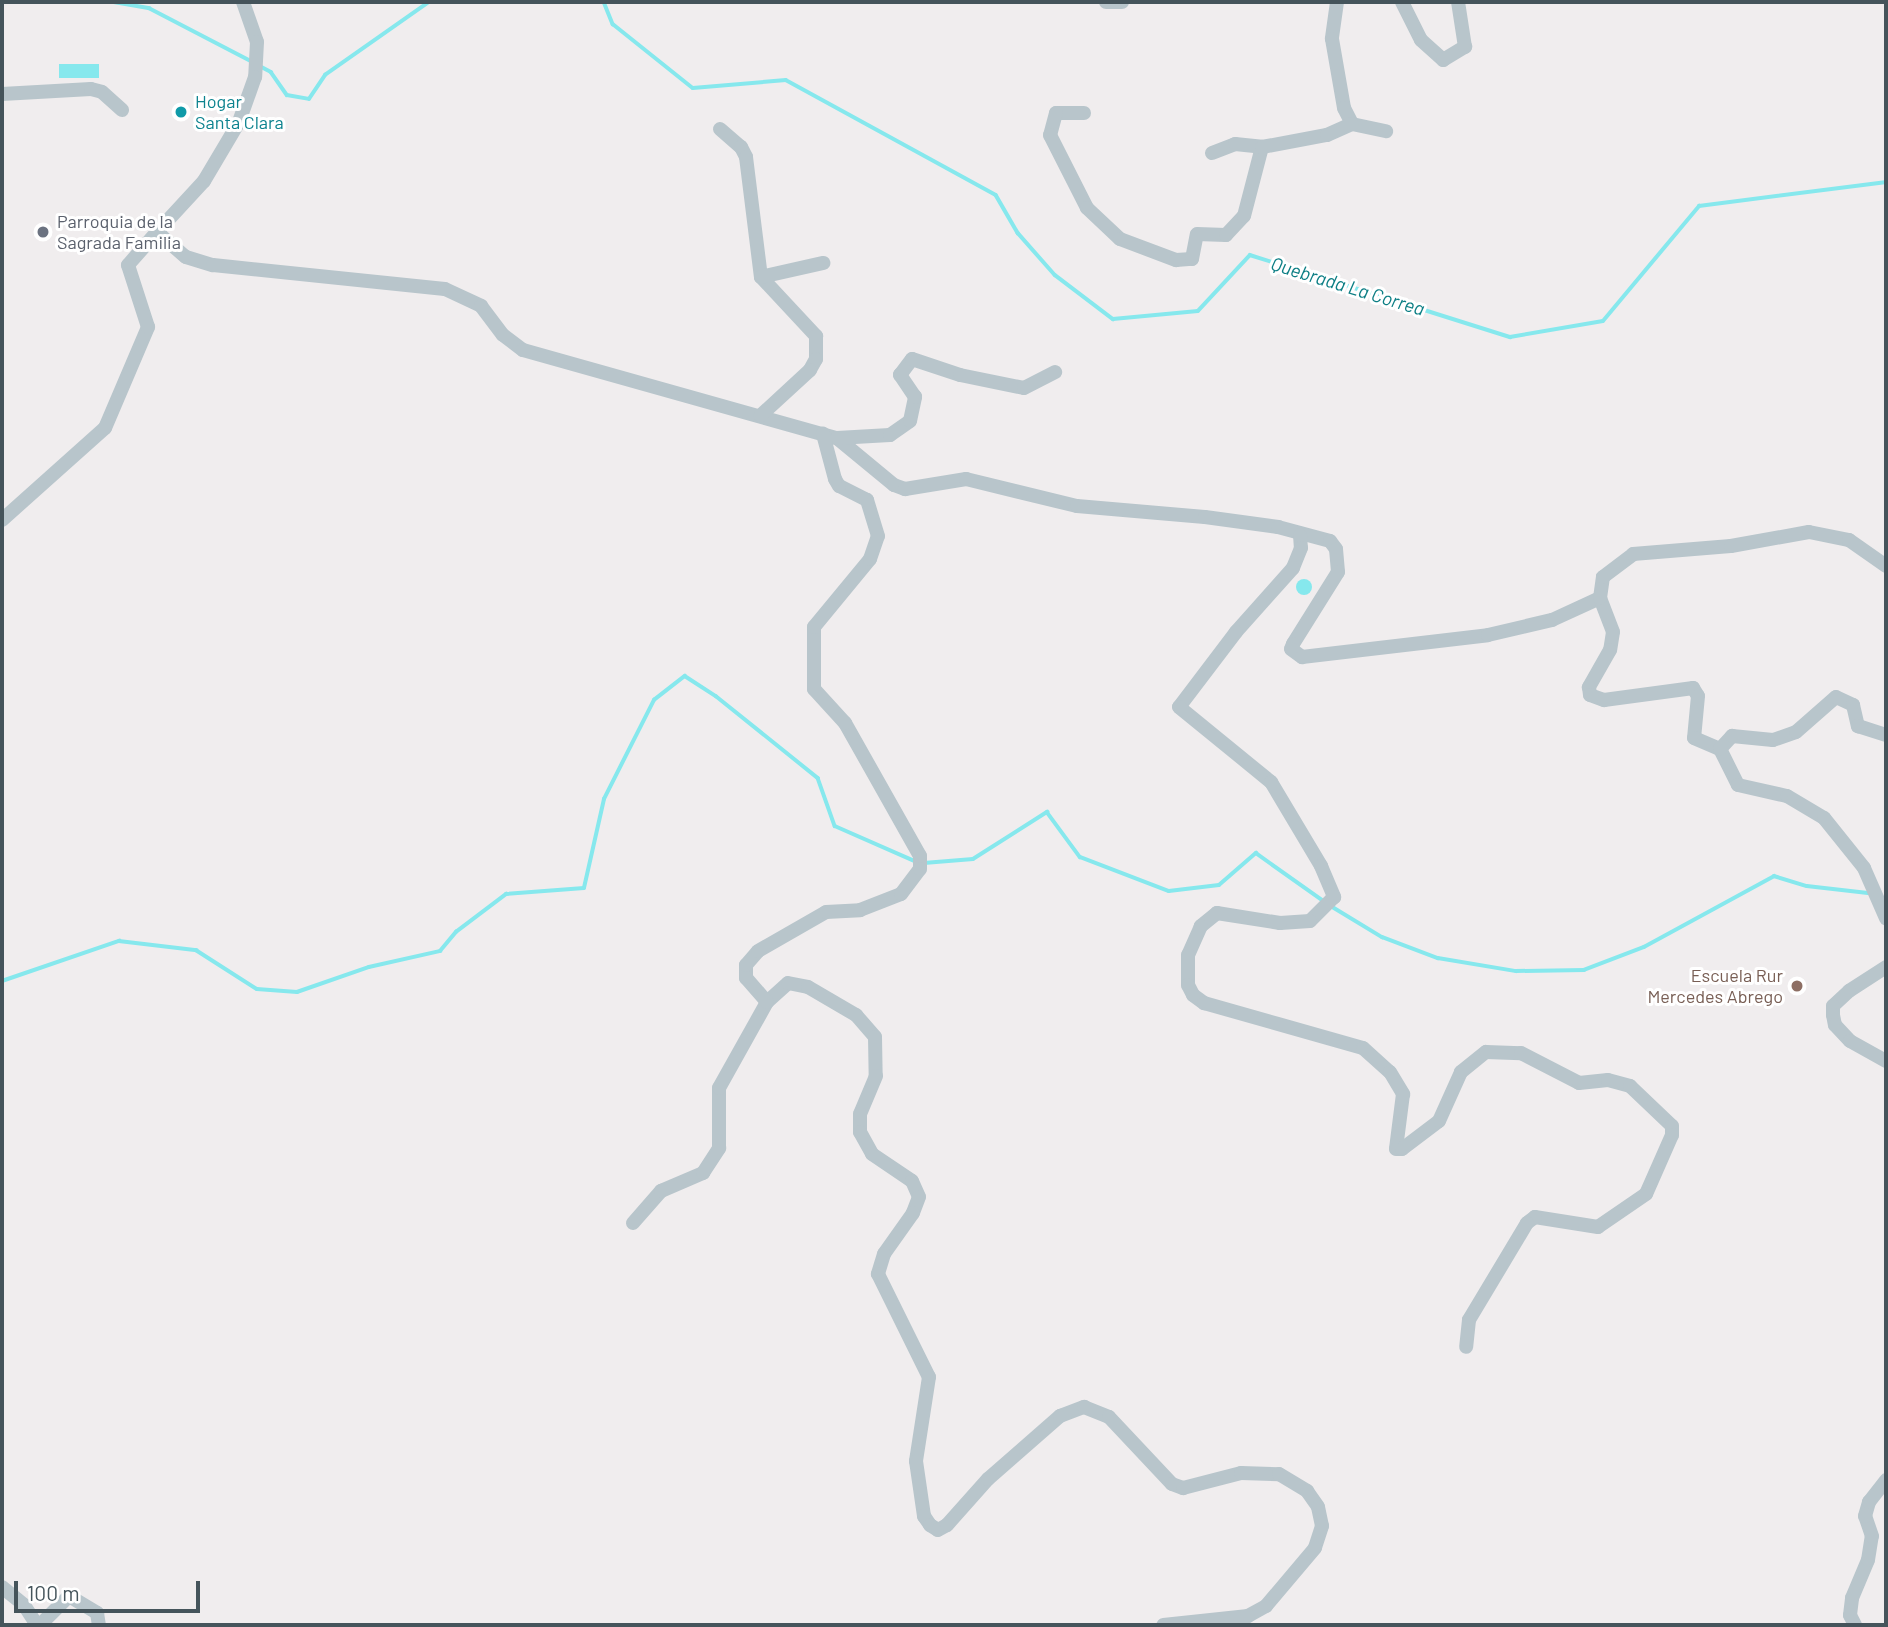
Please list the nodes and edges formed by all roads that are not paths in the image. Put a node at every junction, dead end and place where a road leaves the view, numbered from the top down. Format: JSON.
{"nodes":[{"id":1,"x":243,"y":2,"type":"edge"},
{"id":2,"x":1106,"y":2,"type":"edge"},
{"id":3,"x":1122,"y":2,"type":"edge"},
{"id":4,"x":1337,"y":2,"type":"edge"},
{"id":5,"x":1402,"y":2,"type":"edge"},
{"id":6,"x":1458,"y":2,"type":"edge"},
{"id":7,"x":2,"y":94,"type":"edge"},
{"id":8,"x":122,"y":110,"type":"dead end"},
{"id":9,"x":1084,"y":113,"type":"dead end"},
{"id":10,"x":1352,"y":124,"type":"junction"},
{"id":11,"x":720,"y":129,"type":"dead end"},
{"id":12,"x":1387,"y":131,"type":"dead end"},
{"id":13,"x":1262,"y":147,"type":"junction"},
{"id":14,"x":1212,"y":153,"type":"dead end"},
{"id":15,"x":157,"y":232,"type":"junction"},
{"id":16,"x":823,"y":263,"type":"dead end"},
{"id":17,"x":761,"y":276,"type":"junction"},
{"id":18,"x":1055,"y":372,"type":"dead end"},
{"id":19,"x":761,"y":415,"type":"junction"},
{"id":20,"x":830,"y":436,"type":"junction"},
{"id":21,"x":2,"y":520,"type":"edge"},
{"id":22,"x":1300,"y":535,"type":"junction"},
{"id":23,"x":1886,"y":566,"type":"edge"},
{"id":24,"x":1600,"y":598,"type":"junction"},
{"id":25,"x":1886,"y":735,"type":"edge"},
{"id":26,"x":1720,"y":749,"type":"junction"},
{"id":27,"x":1886,"y":918,"type":"edge"},
{"id":28,"x":1886,"y":967,"type":"edge"},
{"id":29,"x":767,"y":1002,"type":"junction"},
{"id":30,"x":1886,"y":1061,"type":"edge"},
{"id":31,"x":633,"y":1223,"type":"dead end"},
{"id":32,"x":1465,"y":1348,"type":"dead end"},
{"id":33,"x":1886,"y":1480,"type":"edge"},
{"id":34,"x":2,"y":1587,"type":"edge"},
{"id":35,"x":39,"y":1625,"type":"edge"},
{"id":36,"x":99,"y":1625,"type":"edge"},
{"id":37,"x":1163,"y":1625,"type":"edge"},
{"id":38,"x":1855,"y":1625,"type":"edge"}],
"edges":[{"from":1,"to":15,"type":"street"},
{"from":2,"to":3,"type":"street"},
{"from":4,"to":10,"type":"street"},
{"from":5,"to":6,"type":"street"},
{"from":7,"to":8,"type":"street"},
{"from":9,"to":13,"type":"street"},
{"from":10,"to":12,"type":"street"},
{"from":10,"to":13,"type":"street"},
{"from":11,"to":17,"type":"street"},
{"from":13,"to":14,"type":"street"},
{"from":15,"to":19,"type":"street"},
{"from":15,"to":21,"type":"street"},
{"from":16,"to":17,"type":"street"},
{"from":17,"to":19,"type":"street"},
{"from":18,"to":20,"type":"street"},
{"from":19,"to":20,"type":"street"},
{"from":20,"to":22,"type":"street"},
{"from":20,"to":29,"type":"street"},
{"from":22,"to":24,"type":"street"},
{"from":22,"to":32,"type":"street"},
{"from":23,"to":24,"type":"street"},
{"from":24,"to":26,"type":"street"},
{"from":25,"to":26,"type":"street"},
{"from":26,"to":27,"type":"street"},
{"from":28,"to":30,"type":"street"},
{"from":29,"to":31,"type":"street"},
{"from":29,"to":37,"type":"street"},
{"from":33,"to":38,"type":"street"},
{"from":34,"to":35,"type":"street"},
{"from":35,"to":36,"type":"street"}]}
